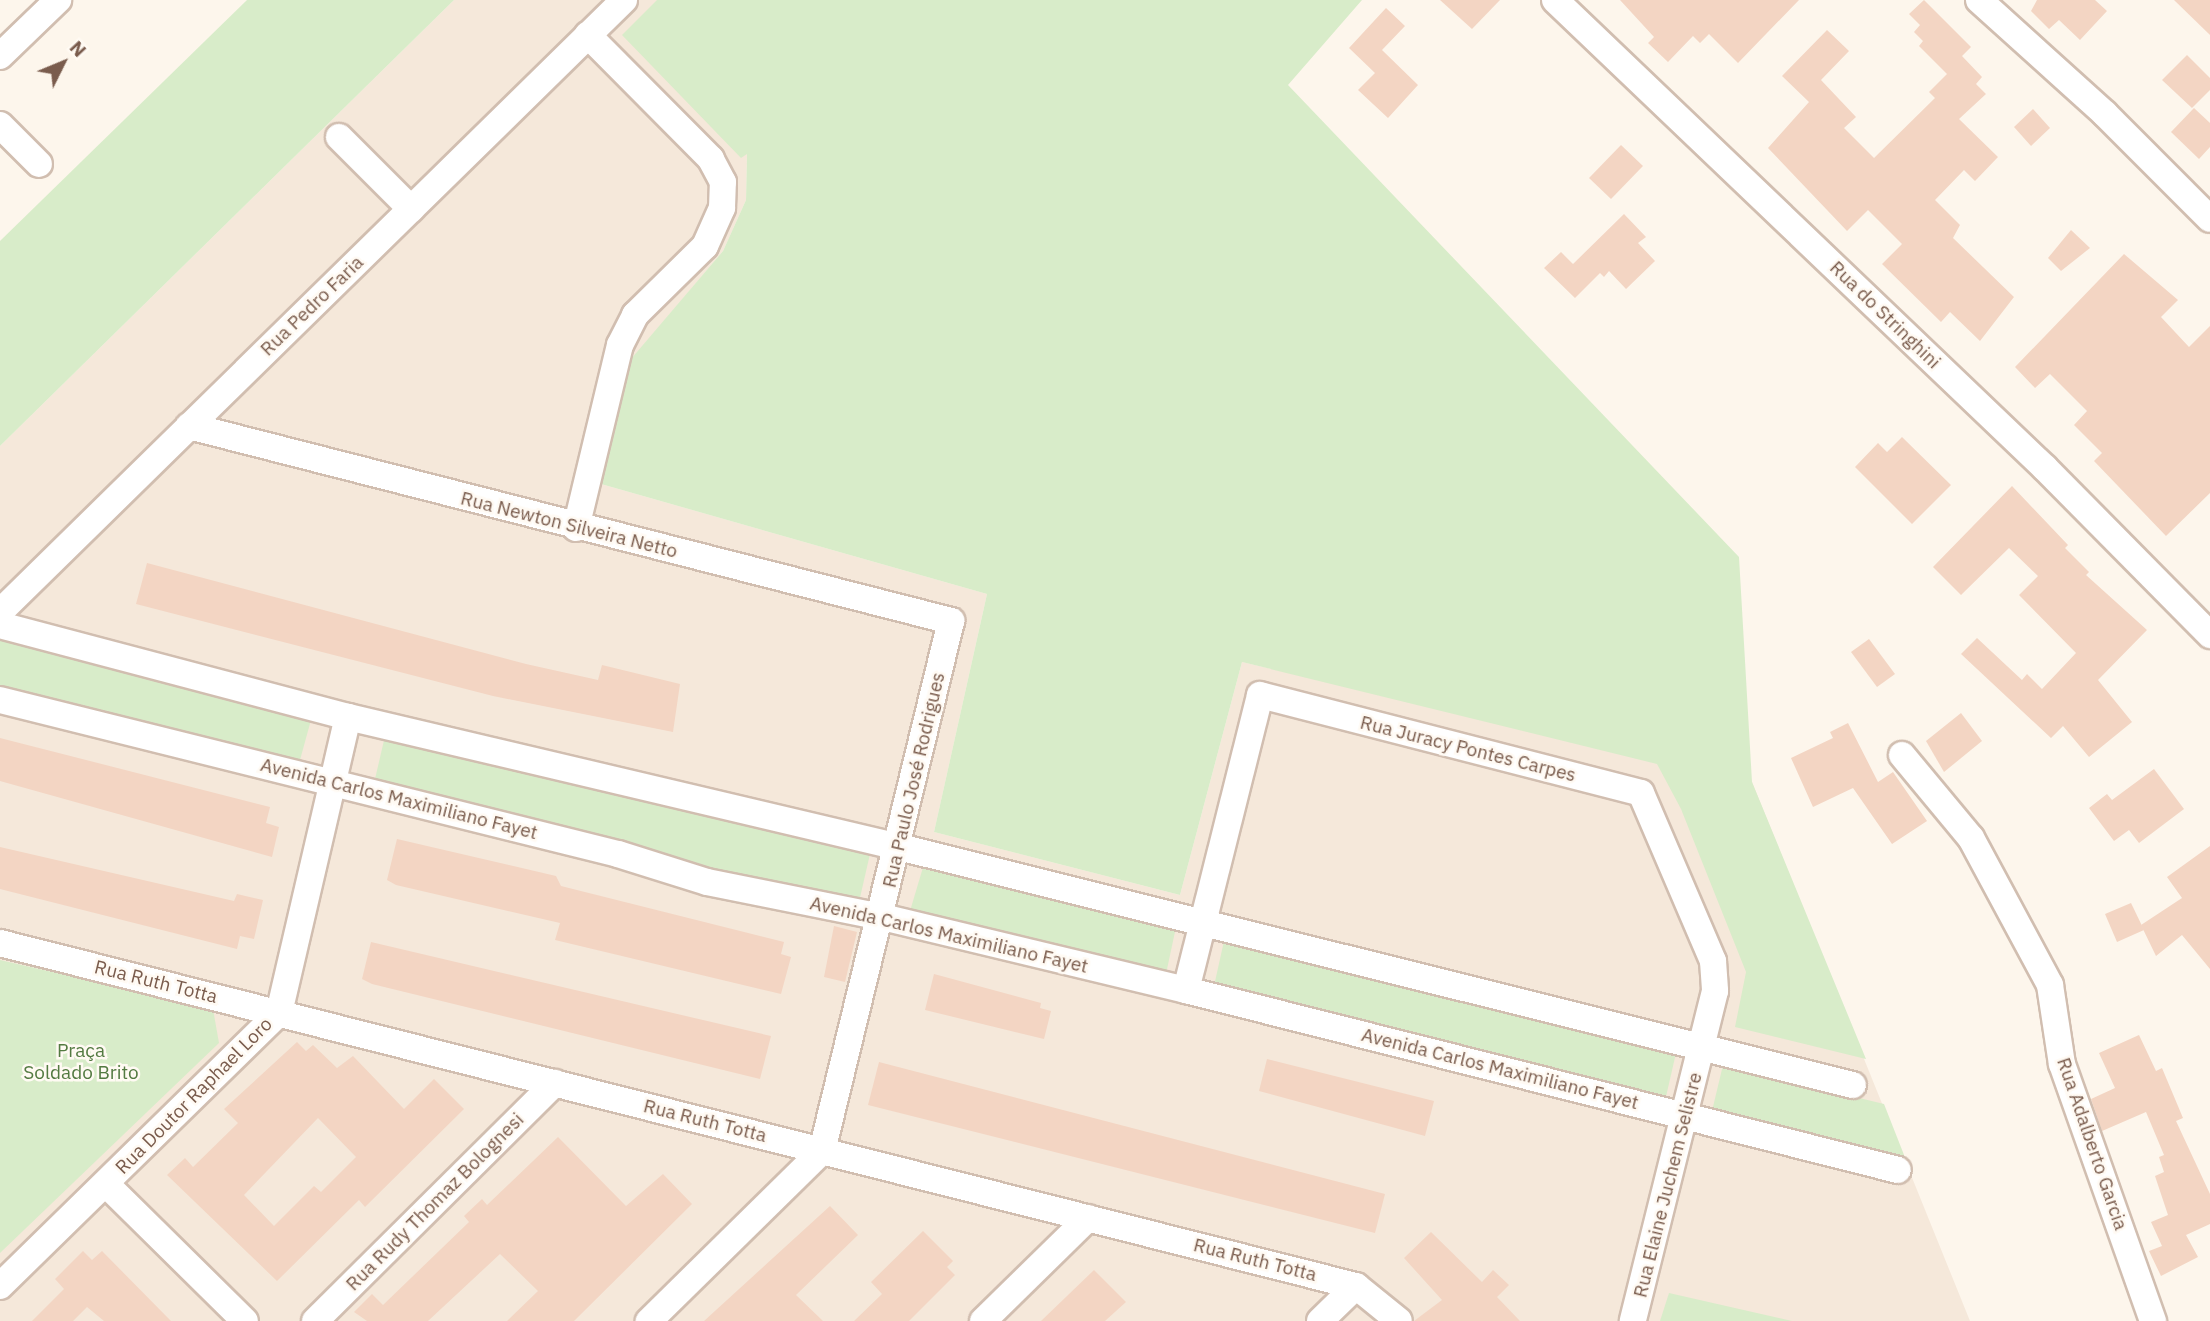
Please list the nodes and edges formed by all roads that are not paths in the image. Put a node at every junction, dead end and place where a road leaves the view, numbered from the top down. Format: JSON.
{"nodes":[{"id":1,"x":58,"y":0,"type":"edge"},
{"id":2,"x":624,"y":0,"type":"edge"},
{"id":3,"x":1555,"y":0,"type":"edge"},
{"id":4,"x":1979,"y":0,"type":"edge"},
{"id":5,"x":588,"y":35,"type":"junction"},
{"id":6,"x":0,"y":57,"type":"edge"},
{"id":7,"x":0,"y":125,"type":"edge"},
{"id":8,"x":340,"y":137,"type":"dead end"},
{"id":9,"x":39,"y":164,"type":"dead end"},
{"id":10,"x":411,"y":209,"type":"junction"},
{"id":11,"x":2210,"y":219,"type":"edge"},
{"id":12,"x":189,"y":426,"type":"junction"},
{"id":13,"x":576,"y":528,"type":"junction"},
{"id":14,"x":0,"y":612,"type":"edge"},
{"id":15,"x":951,"y":621,"type":"joint"},
{"id":16,"x":0,"y":625,"type":"edge"},
{"id":17,"x":2210,"y":635,"type":"edge"},
{"id":18,"x":0,"y":700,"type":"edge"},
{"id":19,"x":348,"y":717,"type":"junction"},
{"id":20,"x":1902,"y":755,"type":"dead end"},
{"id":21,"x":331,"y":782,"type":"junction"},
{"id":22,"x":899,"y":846,"type":"junction"},
{"id":23,"x":882,"y":917,"type":"junction"},
{"id":24,"x":1203,"y":923,"type":"junction"},
{"id":25,"x":0,"y":943,"type":"edge"},
{"id":26,"x":1186,"y":990,"type":"junction"},
{"id":27,"x":279,"y":1013,"type":"junction"},
{"id":28,"x":1702,"y":1049,"type":"junction"},
{"id":29,"x":555,"y":1083,"type":"junction"},
{"id":30,"x":1853,"y":1085,"type":"dead end"},
{"id":31,"x":1688,"y":1116,"type":"junction"},
{"id":32,"x":822,"y":1150,"type":"junction"},
{"id":33,"x":1898,"y":1170,"type":"dead end"},
{"id":34,"x":106,"y":1184,"type":"junction"},
{"id":35,"x":1088,"y":1218,"type":"junction"},
{"id":36,"x":0,"y":1286,"type":"edge"},
{"id":37,"x":1356,"y":1286,"type":"junction"},
{"id":38,"x":245,"y":1321,"type":"edge"},
{"id":39,"x":315,"y":1321,"type":"edge"},
{"id":40,"x":649,"y":1321,"type":"edge"},
{"id":41,"x":983,"y":1321,"type":"edge"},
{"id":42,"x":1320,"y":1321,"type":"edge"},
{"id":43,"x":1399,"y":1321,"type":"edge"},
{"id":44,"x":1633,"y":1321,"type":"edge"},
{"id":45,"x":2154,"y":1321,"type":"edge"}],
"edges":[{"from":1,"to":6,"type":"street"},
{"from":2,"to":5,"type":"street","name":"Rua Pedro Faria"},
{"from":3,"to":17,"type":"street","name":"Rua do Stringhini"},
{"from":4,"to":11,"type":"street"},
{"from":5,"to":10,"type":"street","name":"Rua Pedro Faria"},
{"from":5,"to":13,"type":"street"},
{"from":7,"to":9,"type":"street"},
{"from":8,"to":10,"type":"street"},
{"from":10,"to":12,"type":"street","name":"Rua Pedro Faria"},
{"from":12,"to":13,"type":"street","name":"Rua Newton Silveira Netto"},
{"from":12,"to":14,"type":"street","name":"Rua Pedro Faria"},
{"from":13,"to":15,"type":"street","name":"Rua Newton Silveira Netto"},
{"from":15,"to":22,"type":"street","name":"Rua Paulo José Rodrigues"},
{"from":16,"to":19,"type":"street"},
{"from":18,"to":21,"type":"street","name":"Avenida Carlos Maximiliano Fayet"},
{"from":19,"to":21,"type":"street","name":"Rua Doutor Raphael Loro"},
{"from":19,"to":22,"type":"street"},
{"from":20,"to":45,"type":"street","name":"Rua Adalberto Garcia"},
{"from":21,"to":23,"type":"street","name":"Avenida Carlos Maximiliano Fayet"},
{"from":21,"to":27,"type":"street","name":"Rua Doutor Raphael Loro"},
{"from":22,"to":23,"type":"street","name":"Rua Paulo José Rodrigues"},
{"from":22,"to":24,"type":"street"},
{"from":23,"to":26,"type":"street","name":"Avenida Carlos Maximiliano Fayet"},
{"from":23,"to":32,"type":"street","name":"Rua Paulo José Rodrigues"},
{"from":24,"to":26,"type":"street"},
{"from":24,"to":28,"type":"street"},
{"from":24,"to":28,"type":"street","name":"Rua Juracy Pontes Carpes"},
{"from":25,"to":27,"type":"street","name":"Rua Ruth Totta"},
{"from":26,"to":31,"type":"street","name":"Avenida Carlos Maximiliano Fayet"},
{"from":27,"to":29,"type":"street","name":"Rua Ruth Totta"},
{"from":27,"to":34,"type":"street","name":"Rua Doutor Raphael Loro"},
{"from":28,"to":30,"type":"street"},
{"from":28,"to":31,"type":"street","name":"Rua Elaine Juchem Selistre"},
{"from":29,"to":32,"type":"street","name":"Rua Ruth Totta"},
{"from":29,"to":39,"type":"street","name":"Rua Rudy Thomaz Bolognesi"},
{"from":31,"to":33,"type":"street","name":"Avenida Carlos Maximiliano Fayet"},
{"from":31,"to":44,"type":"street","name":"Rua Elaine Juchem Selistre"},
{"from":32,"to":35,"type":"street","name":"Rua Ruth Totta"},
{"from":32,"to":40,"type":"street"},
{"from":34,"to":36,"type":"street","name":"Rua Doutor Raphael Loro"},
{"from":34,"to":38,"type":"street"},
{"from":35,"to":37,"type":"street","name":"Rua Ruth Totta"},
{"from":35,"to":41,"type":"street"},
{"from":37,"to":42,"type":"street"},
{"from":37,"to":43,"type":"street","name":"Rua Ruth Totta"}]}
